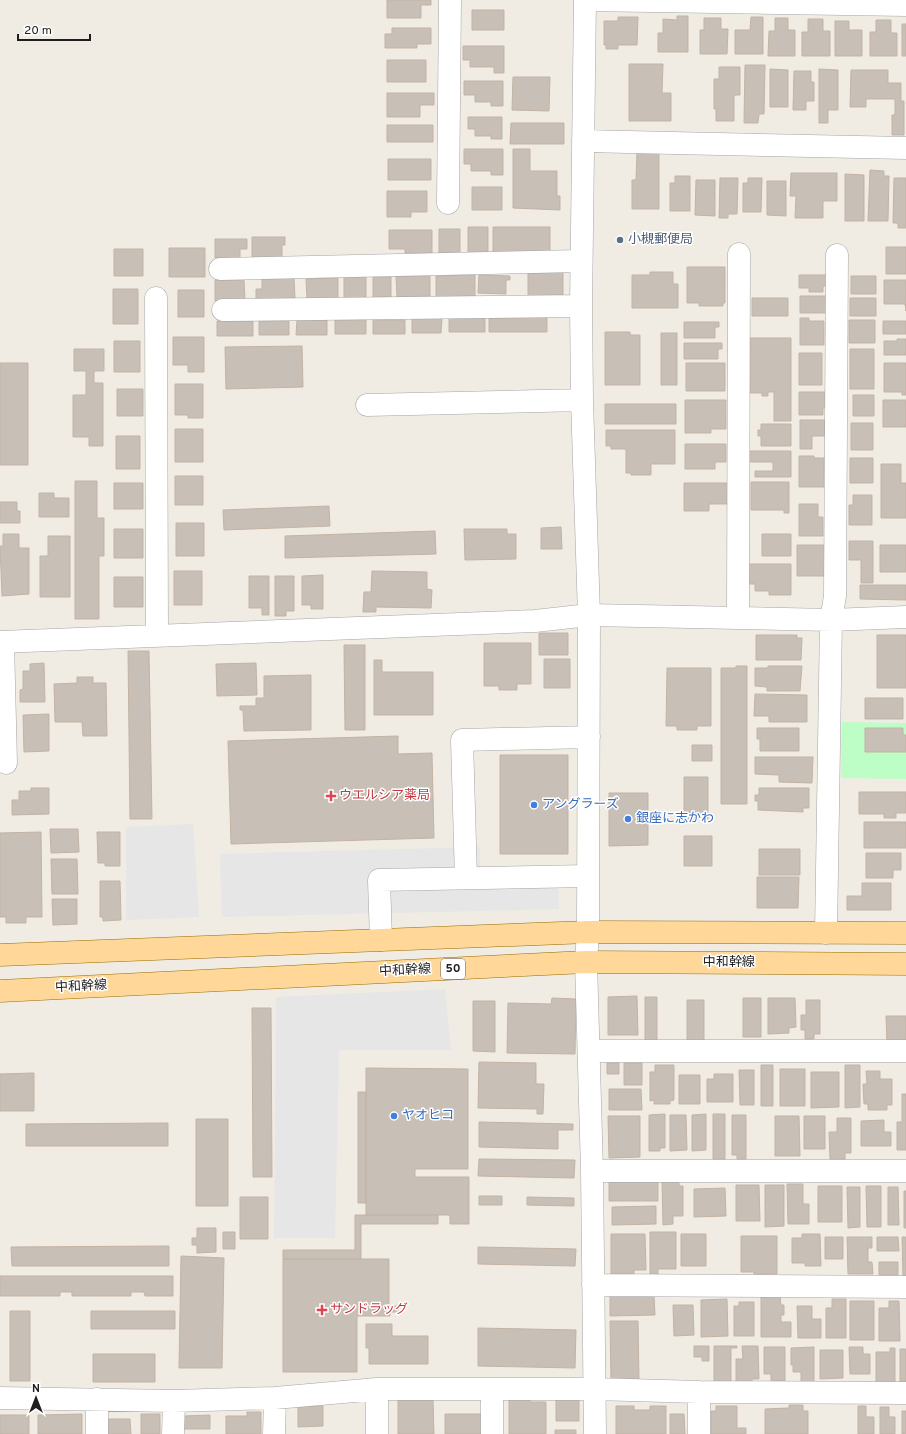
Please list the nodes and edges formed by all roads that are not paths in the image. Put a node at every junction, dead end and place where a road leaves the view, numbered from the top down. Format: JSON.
{"nodes":[{"id":1,"x":450,"y":0,"type":"edge"},
{"id":2,"x":585,"y":0,"type":"edge"},
{"id":3,"x":906,"y":5,"type":"edge"},
{"id":4,"x":583,"y":141,"type":"junction"},
{"id":5,"x":906,"y":148,"type":"edge"},
{"id":6,"x":448,"y":203,"type":"dead end"},
{"id":7,"x":739,"y":254,"type":"dead end"},
{"id":8,"x":837,"y":255,"type":"dead end"},
{"id":9,"x":581,"y":261,"type":"junction"},
{"id":10,"x":220,"y":269,"type":"dead end"},
{"id":11,"x":156,"y":298,"type":"dead end"},
{"id":12,"x":581,"y":306,"type":"junction"},
{"id":13,"x":223,"y":310,"type":"dead end"},
{"id":14,"x":582,"y":400,"type":"junction"},
{"id":15,"x":367,"y":405,"type":"dead end"},
{"id":16,"x":589,"y":615,"type":"junction"},
{"id":17,"x":738,"y":617,"type":"junction"},
{"id":18,"x":906,"y":617,"type":"edge"},
{"id":19,"x":832,"y":620,"type":"junction"},
{"id":20,"x":158,"y":635,"type":"junction"},
{"id":21,"x":2,"y":642,"type":"edge"},
{"id":22,"x":589,"y":737,"type":"junction"},
{"id":23,"x":6,"y":763,"type":"dead end"},
{"id":24,"x":588,"y":876,"type":"junction"},
{"id":25,"x":466,"y":878,"type":"junction"},
{"id":26,"x":588,"y":932,"type":"junction"},
{"id":27,"x":826,"y":932,"type":"junction"},
{"id":28,"x":906,"y":933,"type":"edge"},
{"id":29,"x":381,"y":940,"type":"junction"},
{"id":30,"x":0,"y":955,"type":"edge"},
{"id":31,"x":586,"y":962,"type":"junction"},
{"id":32,"x":906,"y":964,"type":"edge"},
{"id":33,"x":0,"y":991,"type":"edge"},
{"id":34,"x":589,"y":1051,"type":"junction"},
{"id":35,"x":905,"y":1051,"type":"edge"},
{"id":36,"x":592,"y":1171,"type":"junction"},
{"id":37,"x":906,"y":1171,"type":"edge"},
{"id":38,"x":592,"y":1285,"type":"junction"},
{"id":39,"x":906,"y":1287,"type":"edge"},
{"id":40,"x":377,"y":1389,"type":"junction"},
{"id":41,"x":595,"y":1389,"type":"junction"},
{"id":42,"x":492,"y":1390,"type":"junction"},
{"id":43,"x":700,"y":1392,"type":"junction"},
{"id":44,"x":906,"y":1393,"type":"edge"},
{"id":45,"x":0,"y":1398,"type":"edge"},
{"id":46,"x":275,"y":1398,"type":"junction"},
{"id":47,"x":97,"y":1399,"type":"junction"},
{"id":48,"x":174,"y":1401,"type":"junction"},
{"id":49,"x":97,"y":1434,"type":"edge"},
{"id":50,"x":173,"y":1434,"type":"edge"},
{"id":51,"x":274,"y":1434,"type":"edge"},
{"id":52,"x":377,"y":1434,"type":"edge"},
{"id":53,"x":492,"y":1434,"type":"edge"},
{"id":54,"x":594,"y":1434,"type":"edge"},
{"id":55,"x":699,"y":1434,"type":"edge"}],
"edges":[{"from":1,"to":6,"type":"street"},
{"from":2,"to":3,"type":"street"},
{"from":2,"to":4,"type":"street"},
{"from":4,"to":5,"type":"street"},
{"from":4,"to":9,"type":"street"},
{"from":7,"to":17,"type":"street"},
{"from":8,"to":19,"type":"street"},
{"from":9,"to":10,"type":"street"},
{"from":9,"to":12,"type":"street"},
{"from":11,"to":20,"type":"street"},
{"from":12,"to":13,"type":"street"},
{"from":12,"to":14,"type":"street"},
{"from":14,"to":15,"type":"street"},
{"from":14,"to":16,"type":"street"},
{"from":16,"to":17,"type":"street"},
{"from":16,"to":20,"type":"street"},
{"from":16,"to":22,"type":"street"},
{"from":17,"to":19,"type":"street"},
{"from":18,"to":19,"type":"street"},
{"from":19,"to":27,"type":"street"},
{"from":20,"to":21,"type":"street"},
{"from":21,"to":23,"type":"street"},
{"from":22,"to":24,"type":"street"},
{"from":22,"to":25,"type":"street"},
{"from":24,"to":25,"type":"street"},
{"from":24,"to":26,"type":"street"},
{"from":25,"to":29,"type":"street"},
{"from":26,"to":27,"type":"main road"},
{"from":26,"to":29,"type":"main road"},
{"from":26,"to":31,"type":"street"},
{"from":27,"to":28,"type":"main road"},
{"from":29,"to":30,"type":"main road"},
{"from":31,"to":32,"type":"main road","name":"中和幹線","number":"50"},
{"from":31,"to":33,"type":"main road","name":"中和幹線","number":"50"},
{"from":31,"to":34,"type":"street"},
{"from":34,"to":35,"type":"street"},
{"from":34,"to":36,"type":"street"},
{"from":36,"to":37,"type":"street"},
{"from":36,"to":38,"type":"street"},
{"from":38,"to":39,"type":"street"},
{"from":38,"to":41,"type":"street"},
{"from":40,"to":42,"type":"street"},
{"from":40,"to":46,"type":"street"},
{"from":40,"to":52,"type":"street"},
{"from":41,"to":42,"type":"street"},
{"from":41,"to":43,"type":"street"},
{"from":41,"to":54,"type":"street"},
{"from":42,"to":53,"type":"street"},
{"from":43,"to":44,"type":"street"},
{"from":43,"to":55,"type":"street"},
{"from":45,"to":47,"type":"street"},
{"from":46,"to":48,"type":"street"},
{"from":46,"to":51,"type":"street"},
{"from":47,"to":48,"type":"street"},
{"from":47,"to":49,"type":"street"},
{"from":48,"to":50,"type":"street"}]}
